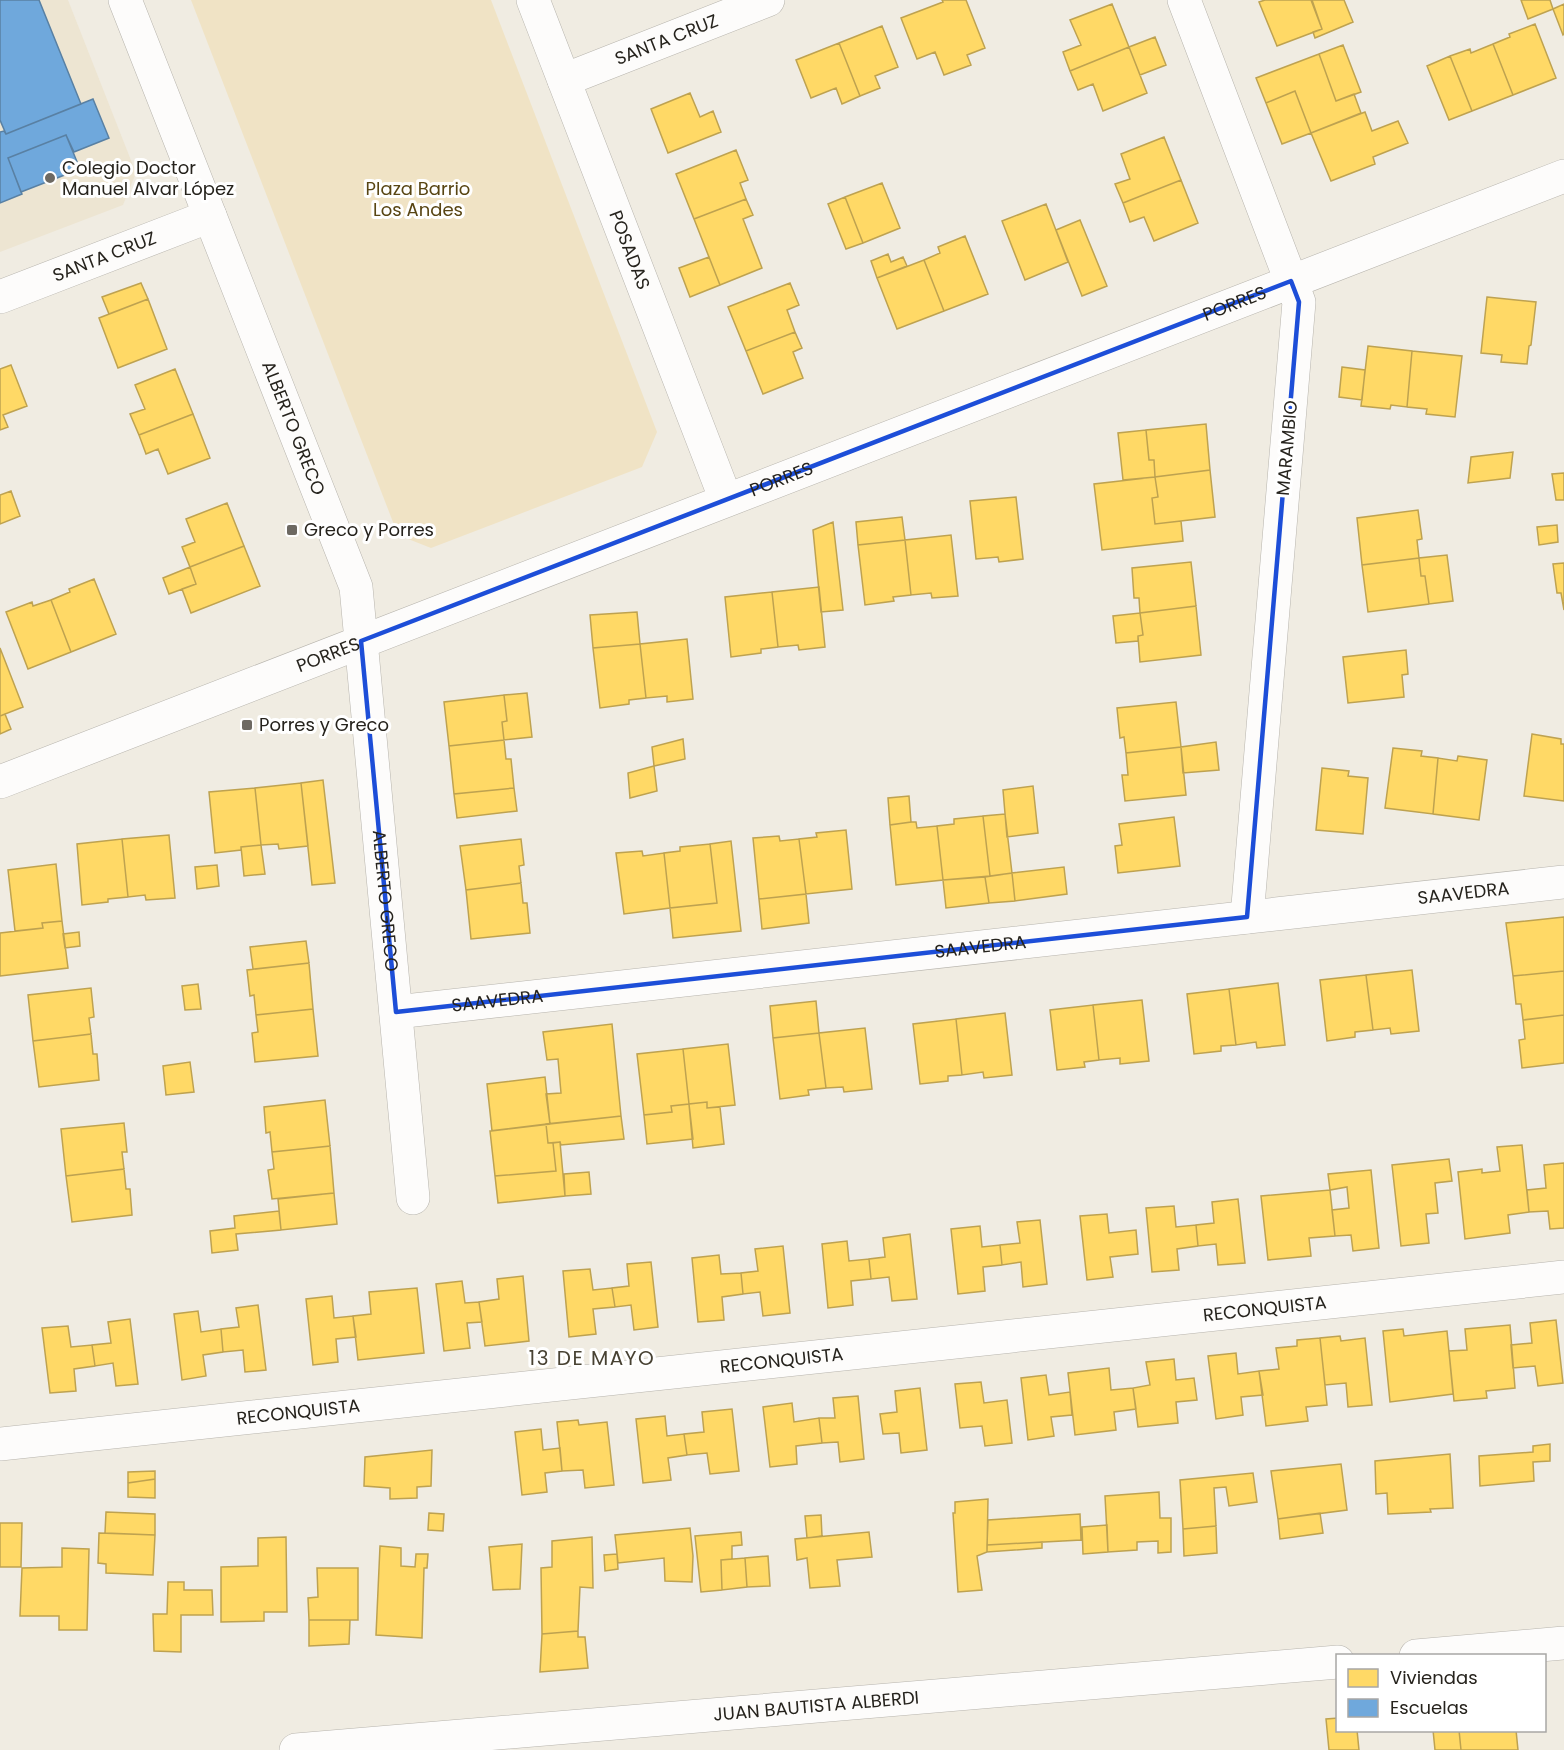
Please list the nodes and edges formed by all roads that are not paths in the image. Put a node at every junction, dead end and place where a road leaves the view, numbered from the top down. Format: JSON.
{"nodes":[{"id":1,"x":125,"y":0,"type":"edge"},
{"id":2,"x":533,"y":0,"type":"edge"},
{"id":3,"x":768,"y":0,"type":"edge"},
{"id":4,"x":1184,"y":0,"type":"edge"},
{"id":5,"x":564,"y":80,"type":"junction"},
{"id":6,"x":1564,"y":176,"type":"edge"},
{"id":7,"x":210,"y":216,"type":"junction"},
{"id":8,"x":1291,"y":282,"type":"junction"},
{"id":9,"x":0,"y":297,"type":"edge"},
{"id":10,"x":726,"y":500,"type":"junction"},
{"id":11,"x":361,"y":641,"type":"junction"},
{"id":12,"x":0,"y":782,"type":"edge"},
{"id":13,"x":1564,"y":882,"type":"edge"},
{"id":14,"x":1247,"y":917,"type":"junction"},
{"id":15,"x":396,"y":1012,"type":"junction"},
{"id":16,"x":414,"y":1198,"type":"dead end"},
{"id":17,"x":1564,"y":1277,"type":"edge"},
{"id":18,"x":0,"y":1444,"type":"edge"},
{"id":19,"x":1564,"y":1643,"type":"edge"},
{"id":20,"x":1439,"y":1654,"type":"edge"},
{"id":21,"x":1336,"y":1662,"type":"edge"},
{"id":22,"x":303,"y":1750,"type":"edge"}],
"edges":[{"from":1,"to":7,"type":"street","name":"ALBERTO GRECO"},
{"from":2,"to":5,"type":"street","name":"POSADAS"},
{"from":3,"to":5,"type":"street","name":"SANTA CRUZ"},
{"from":4,"to":8,"type":"street","name":"MARAMBIO"},
{"from":5,"to":10,"type":"street","name":"POSADAS"},
{"from":6,"to":8,"type":"street","name":"PORRES"},
{"from":7,"to":9,"type":"street","name":"SANTA CRUZ"},
{"from":7,"to":11,"type":"street","name":"ALBERTO GRECO"},
{"from":8,"to":10,"type":"street","name":"PORRES"},
{"from":8,"to":14,"type":"street","name":"MARAMBIO"},
{"from":10,"to":11,"type":"street","name":"PORRES"},
{"from":11,"to":12,"type":"street","name":"PORRES"},
{"from":11,"to":15,"type":"street","name":"ALBERTO GRECO"},
{"from":13,"to":14,"type":"street","name":"SAAVEDRA"},
{"from":14,"to":15,"type":"street","name":"SAAVEDRA"},
{"from":15,"to":16,"type":"street","name":"ALBERTO GRECO"},
{"from":17,"to":18,"type":"street","name":"RECONQUISTA"},
{"from":19,"to":20,"type":"street"},
{"from":21,"to":22,"type":"street","name":"JUAN BAUTISTA ALBERDI"}]}
